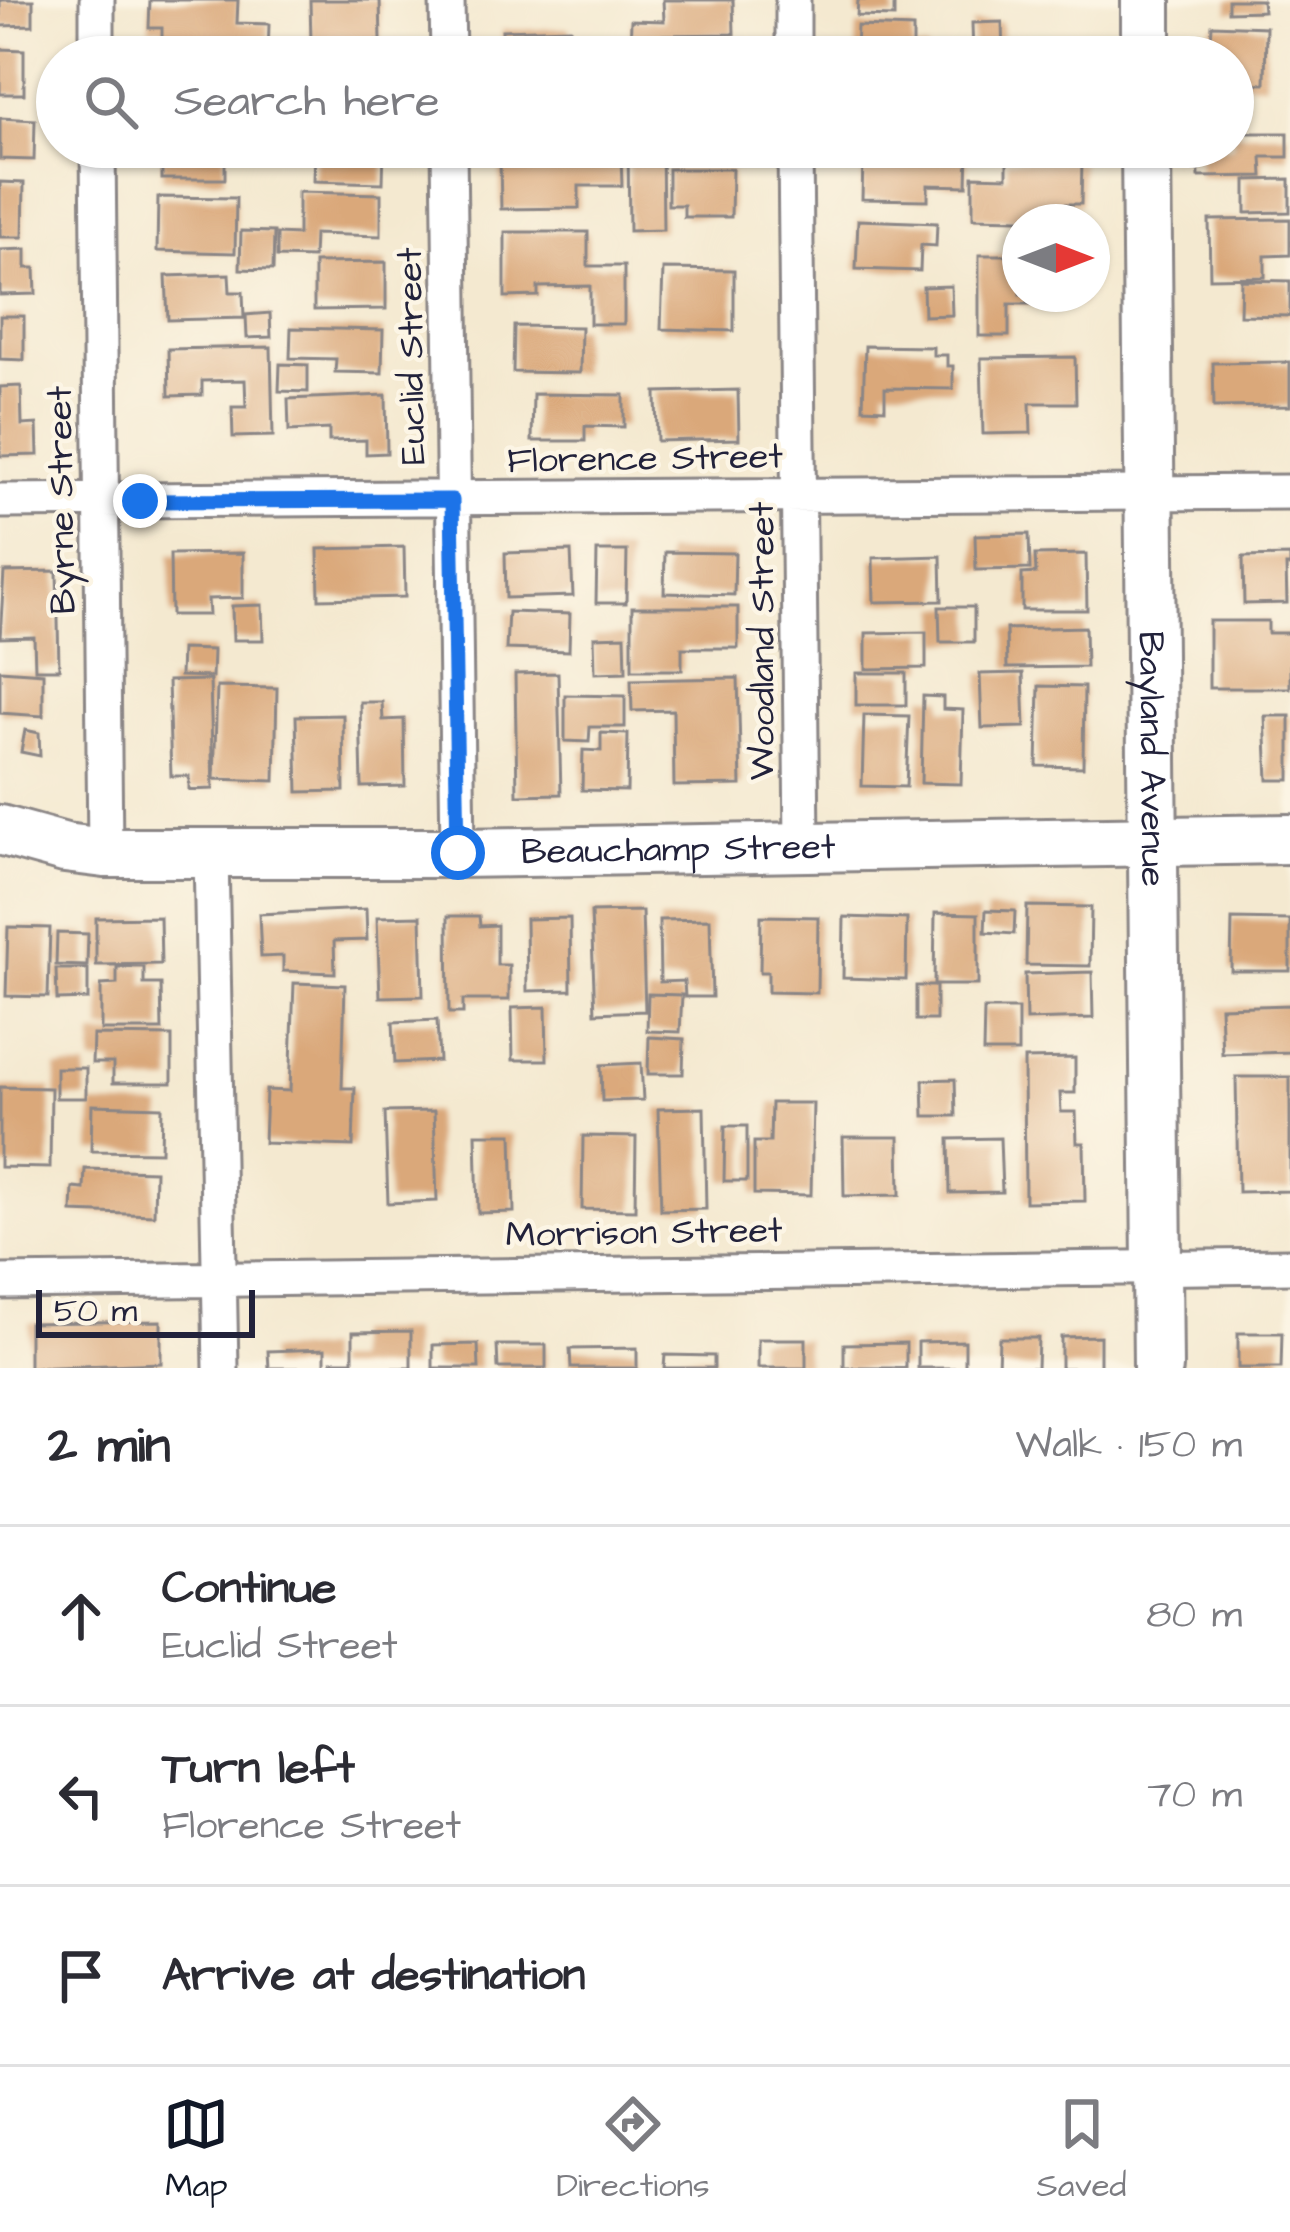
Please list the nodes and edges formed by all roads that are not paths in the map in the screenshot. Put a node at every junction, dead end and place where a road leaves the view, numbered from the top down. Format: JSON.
{"nodes":[{"id":1,"x":97,"y":0,"type":"edge"},
{"id":2,"x":447,"y":0,"type":"edge"},
{"id":3,"x":793,"y":0,"type":"edge"},
{"id":4,"x":1146,"y":0,"type":"edge"},
{"id":5,"x":98,"y":36,"type":"edge"},
{"id":6,"x":448,"y":36,"type":"edge"},
{"id":7,"x":794,"y":36,"type":"edge"},
{"id":8,"x":1146,"y":36,"type":"edge"},
{"id":9,"x":98,"y":168,"type":"edge"},
{"id":10,"x":448,"y":168,"type":"edge"},
{"id":11,"x":795,"y":168,"type":"edge"},
{"id":12,"x":1147,"y":168,"type":"edge"},
{"id":13,"x":1148,"y":491,"type":"junction"},
{"id":14,"x":1290,"y":492,"type":"edge"},
{"id":15,"x":800,"y":496,"type":"junction"},
{"id":16,"x":452,"y":500,"type":"junction"},
{"id":17,"x":0,"y":501,"type":"edge"},
{"id":18,"x":101,"y":501,"type":"junction"},
{"id":19,"x":0,"y":830,"type":"edge"},
{"id":20,"x":1290,"y":839,"type":"edge"},
{"id":21,"x":1152,"y":842,"type":"junction"},
{"id":22,"x":802,"y":845,"type":"junction"},
{"id":23,"x":105,"y":853,"type":"junction"},
{"id":24,"x":458,"y":853,"type":"junction"},
{"id":25,"x":211,"y":854,"type":"junction"},
{"id":26,"x":1156,"y":1266,"type":"junction"},
{"id":27,"x":1290,"y":1266,"type":"edge"},
{"id":28,"x":219,"y":1277,"type":"junction"},
{"id":29,"x":0,"y":1282,"type":"edge"},
{"id":30,"x":221,"y":1368,"type":"edge"},
{"id":31,"x":1158,"y":1368,"type":"edge"}],
"edges":[{"from":1,"to":5,"type":"street"},
{"from":2,"to":6,"type":"street"},
{"from":3,"to":7,"type":"street"},
{"from":4,"to":8,"type":"street"},
{"from":9,"to":18,"type":"street","name":"Byrne Street"},
{"from":10,"to":16,"type":"street","name":"Euclid Street"},
{"from":11,"to":15,"type":"street","name":"Woodland Street"},
{"from":12,"to":13,"type":"street","name":"Bayland Avenue"},
{"from":13,"to":14,"type":"street","name":"Florence Street"},
{"from":13,"to":15,"type":"street","name":"Florence Street"},
{"from":13,"to":21,"type":"street","name":"Bayland Avenue"},
{"from":15,"to":16,"type":"street","name":"Florence Street"},
{"from":15,"to":22,"type":"street","name":"Woodland Street"},
{"from":16,"to":18,"type":"street","name":"Florence Street"},
{"from":16,"to":24,"type":"street","name":"Euclid Street"},
{"from":17,"to":18,"type":"street","name":"Florence Street"},
{"from":18,"to":23,"type":"street","name":"Byrne Street"},
{"from":19,"to":23,"type":"street","name":"Beauchamp Street"},
{"from":20,"to":21,"type":"street","name":"Beauchamp Street"},
{"from":21,"to":22,"type":"street","name":"Beauchamp Street"},
{"from":21,"to":26,"type":"street","name":"Bayland Avenue"},
{"from":22,"to":24,"type":"street","name":"Beauchamp Street"},
{"from":23,"to":25,"type":"street","name":"Beauchamp Street"},
{"from":24,"to":25,"type":"street","name":"Beauchamp Street"},
{"from":25,"to":28,"type":"street"},
{"from":26,"to":27,"type":"street","name":"Morrison Street"},
{"from":26,"to":28,"type":"street","name":"Morrison Street"},
{"from":26,"to":31,"type":"street","name":"Bayland Avenue"},
{"from":28,"to":29,"type":"street","name":"Morrison Street"},
{"from":28,"to":30,"type":"street"}]}
